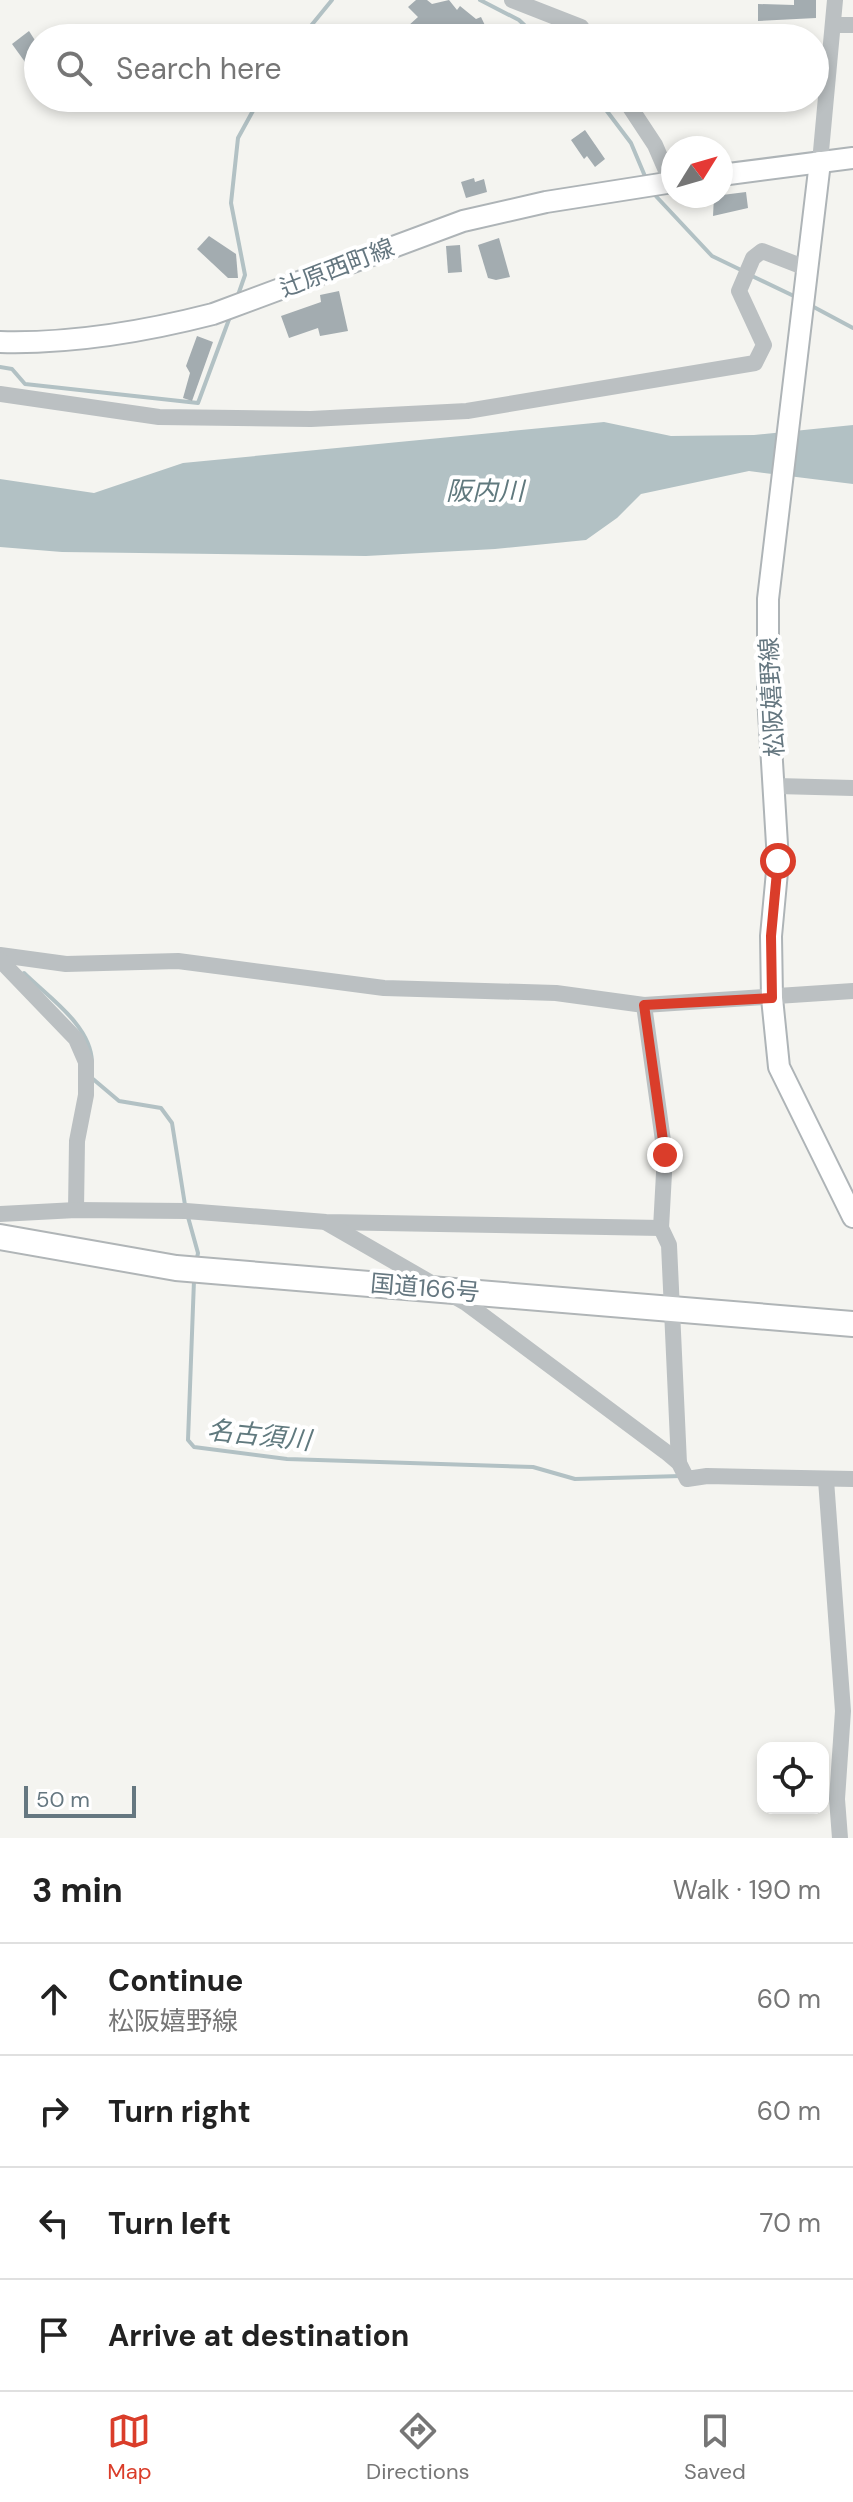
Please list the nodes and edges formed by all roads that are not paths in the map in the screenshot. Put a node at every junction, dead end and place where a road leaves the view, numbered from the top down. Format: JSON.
{"nodes":[{"id":1,"x":512,"y":0,"type":"edge"},
{"id":2,"x":835,"y":0,"type":"edge"},
{"id":3,"x":573,"y":24,"type":"edge"},
{"id":4,"x":835,"y":25,"type":"junction"},
{"id":5,"x":853,"y":25,"type":"edge"},
{"id":6,"x":829,"y":80,"type":"edge"},
{"id":7,"x":633,"y":112,"type":"edge"},
{"id":8,"x":825,"y":112,"type":"edge"},
{"id":9,"x":661,"y":158,"type":"edge"},
{"id":10,"x":853,"y":158,"type":"edge"},
{"id":11,"x":820,"y":162,"type":"junction"},
{"id":12,"x":733,"y":173,"type":"edge"},
{"id":13,"x":661,"y":184,"type":"edge"},
{"id":14,"x":806,"y":268,"type":"junction"},
{"id":15,"x":0,"y":342,"type":"edge"},
{"id":16,"x":0,"y":394,"type":"edge"},
{"id":17,"x":777,"y":786,"type":"junction"},
{"id":18,"x":853,"y":788,"type":"edge"},
{"id":19,"x":3,"y":962,"type":"edge"},
{"id":20,"x":853,"y":991,"type":"edge"},
{"id":21,"x":772,"y":998,"type":"junction"},
{"id":22,"x":644,"y":1005,"type":"junction"},
{"id":23,"x":76,"y":1210,"type":"junction"},
{"id":24,"x":0,"y":1214,"type":"edge"},
{"id":25,"x":853,"y":1217,"type":"edge"},
{"id":26,"x":326,"y":1222,"type":"junction"},
{"id":27,"x":661,"y":1228,"type":"junction"},
{"id":28,"x":0,"y":1237,"type":"edge"},
{"id":29,"x":446,"y":1289,"type":"junction"},
{"id":30,"x":674,"y":1312,"type":"junction"},
{"id":31,"x":853,"y":1324,"type":"edge"},
{"id":32,"x":682,"y":1469,"type":"junction"},
{"id":33,"x":853,"y":1479,"type":"edge"},
{"id":34,"x":826,"y":1480,"type":"junction"},
{"id":35,"x":840,"y":1838,"type":"edge"}],
"edges":[{"from":1,"to":3,"type":"street"},
{"from":2,"to":4,"type":"street"},
{"from":4,"to":5,"type":"street"},
{"from":4,"to":6,"type":"street"},
{"from":7,"to":9,"type":"street"},
{"from":8,"to":11,"type":"street"},
{"from":10,"to":11,"type":"main road"},
{"from":11,"to":12,"type":"main road"},
{"from":11,"to":14,"type":"main road","name":"松阪嬉野線"},
{"from":13,"to":15,"type":"main road","name":"辻原西町線"},
{"from":14,"to":16,"type":"street"},
{"from":14,"to":17,"type":"main road","name":"松阪嬉野線"},
{"from":17,"to":18,"type":"street"},
{"from":17,"to":21,"type":"main road","name":"松阪嬉野線"},
{"from":19,"to":22,"type":"street"},
{"from":19,"to":23,"type":"street"},
{"from":20,"to":21,"type":"street"},
{"from":21,"to":22,"type":"street"},
{"from":21,"to":25,"type":"main road","name":"松阪嬉野線"},
{"from":22,"to":27,"type":"street"},
{"from":23,"to":24,"type":"street"},
{"from":23,"to":26,"type":"street"},
{"from":26,"to":27,"type":"street"},
{"from":26,"to":29,"type":"street"},
{"from":27,"to":30,"type":"street"},
{"from":28,"to":29,"type":"highway","name":"国道166号"},
{"from":29,"to":30,"type":"highway","name":"国道166号"},
{"from":29,"to":32,"type":"street"},
{"from":30,"to":31,"type":"highway","name":"国道166号"},
{"from":30,"to":32,"type":"street"},
{"from":32,"to":34,"type":"street"},
{"from":33,"to":34,"type":"street"},
{"from":34,"to":35,"type":"street"}]}
